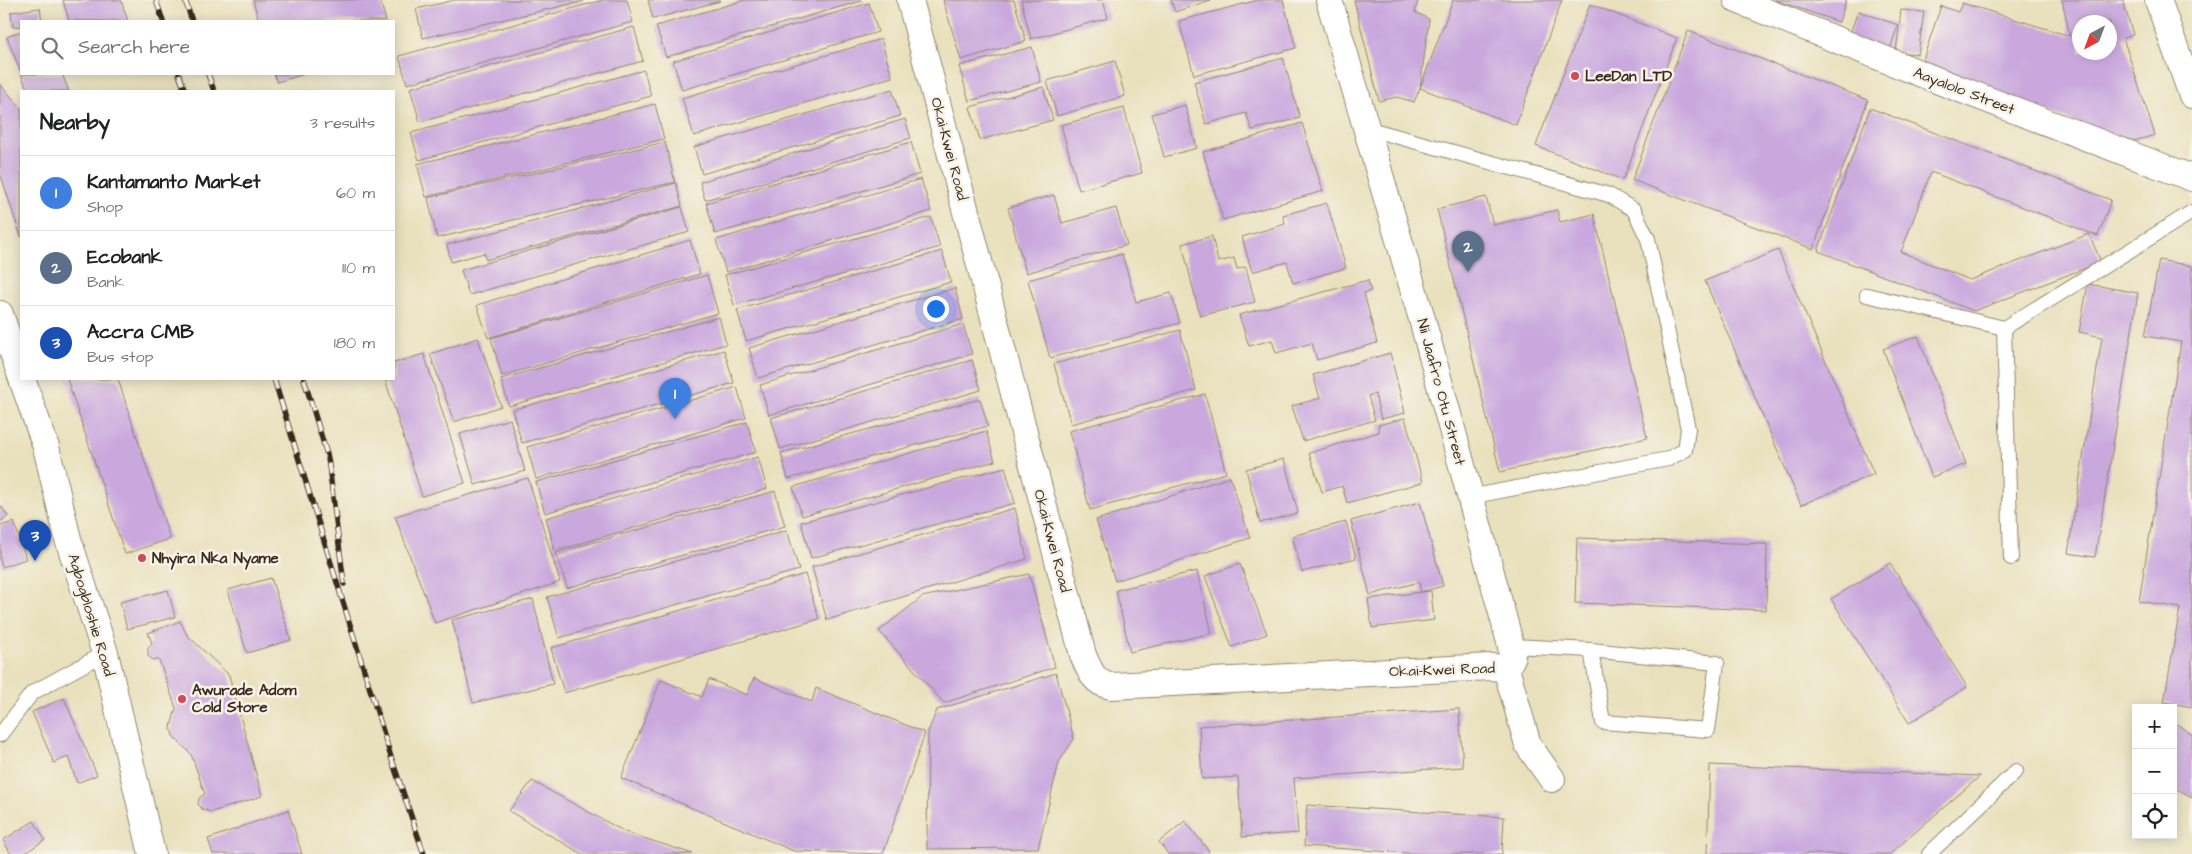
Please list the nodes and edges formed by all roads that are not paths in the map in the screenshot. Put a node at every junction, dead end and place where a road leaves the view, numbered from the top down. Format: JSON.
{"nodes":[{"id":1,"x":910,"y":0,"type":"edge"},
{"id":2,"x":1329,"y":0,"type":"edge"},
{"id":3,"x":1737,"y":0,"type":"edge"},
{"id":4,"x":2158,"y":0,"type":"edge"},
{"id":5,"x":2192,"y":96,"type":"edge"},
{"id":6,"x":1366,"y":128,"type":"junction"},
{"id":7,"x":2192,"y":178,"type":"edge"},
{"id":8,"x":2192,"y":212,"type":"edge"},
{"id":9,"x":1867,"y":295,"type":"dead end"},
{"id":10,"x":0,"y":314,"type":"edge"},
{"id":11,"x":2004,"y":328,"type":"junction"},
{"id":12,"x":20,"y":372,"type":"edge"},
{"id":13,"x":23,"y":380,"type":"edge"},
{"id":14,"x":1469,"y":497,"type":"junction"},
{"id":15,"x":2011,"y":558,"type":"dead end"},
{"id":16,"x":1591,"y":650,"type":"junction"},
{"id":17,"x":105,"y":653,"type":"junction"},
{"id":18,"x":1509,"y":657,"type":"junction"},
{"id":19,"x":0,"y":735,"type":"edge"},
{"id":20,"x":2016,"y":772,"type":"dead end"},
{"id":21,"x":1552,"y":779,"type":"dead end"},
{"id":22,"x":152,"y":854,"type":"edge"},
{"id":23,"x":1929,"y":854,"type":"edge"}],
"edges":[{"from":1,"to":18,"type":"street","name":"Okai-Kwei Road"},
{"from":2,"to":6,"type":"street","name":"Nii Jaafro Otu Street"},
{"from":3,"to":7,"type":"street","name":"Aayalolo Street"},
{"from":4,"to":5,"type":"street"},
{"from":6,"to":14,"type":"street","name":"Nii Jaafro Otu Street"},
{"from":6,"to":14,"type":"lane"},
{"from":8,"to":11,"type":"lane"},
{"from":9,"to":11,"type":"lane"},
{"from":10,"to":12,"type":"street","name":"Agbogbloshie Road"},
{"from":11,"to":15,"type":"lane"},
{"from":13,"to":17,"type":"street","name":"Agbogbloshie Road"},
{"from":14,"to":18,"type":"street","name":"Nii Jaafro Otu Street"},
{"from":16,"to":16,"type":"lane"},
{"from":16,"to":18,"type":"lane"},
{"from":17,"to":19,"type":"lane"},
{"from":17,"to":22,"type":"street","name":"Agbogbloshie Road"},
{"from":18,"to":21,"type":"street","name":"Nii Jaafro Otu Street"},
{"from":20,"to":23,"type":"lane"}]}
